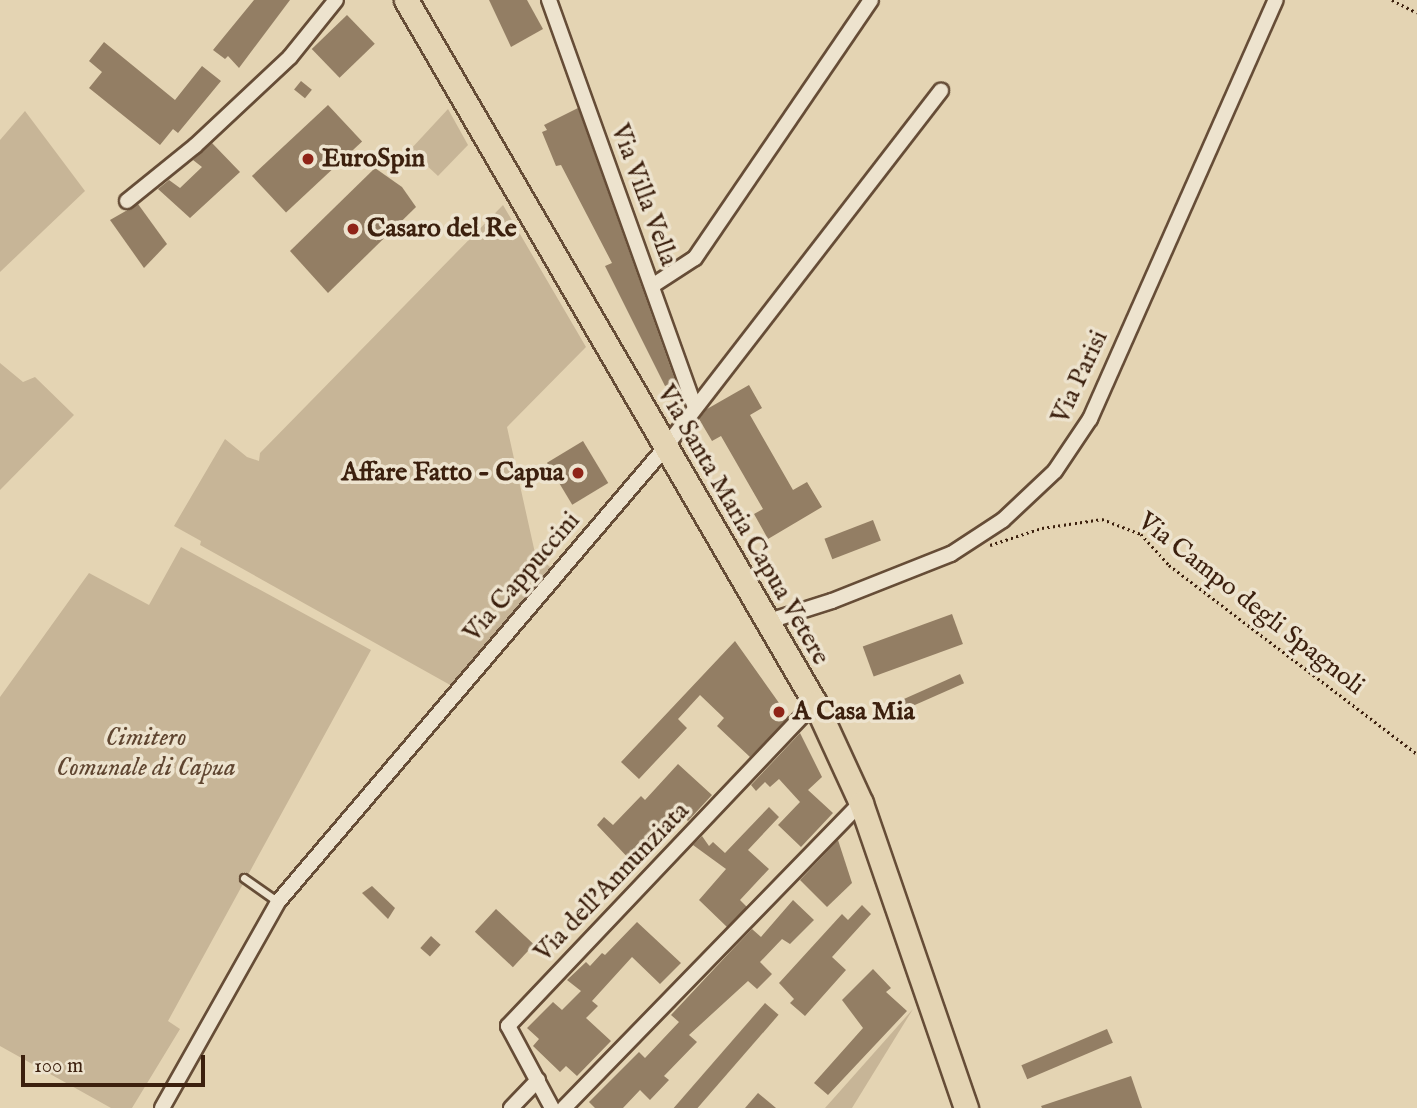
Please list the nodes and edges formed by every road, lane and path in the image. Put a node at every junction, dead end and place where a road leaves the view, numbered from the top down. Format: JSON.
{"nodes":[{"id":1,"x":336,"y":0,"type":"edge"},
{"id":2,"x":406,"y":0,"type":"edge"},
{"id":3,"x":549,"y":0,"type":"edge"},
{"id":4,"x":871,"y":0,"type":"edge"},
{"id":5,"x":1276,"y":0,"type":"edge"},
{"id":6,"x":1392,"y":0,"type":"edge"},
{"id":7,"x":1417,"y":13,"type":"edge"},
{"id":8,"x":941,"y":90,"type":"dead end"},
{"id":9,"x":127,"y":201,"type":"dead end"},
{"id":10,"x":652,"y":286,"type":"junction"},
{"id":11,"x":695,"y":407,"type":"junction"},
{"id":12,"x":664,"y":449,"type":"junction"},
{"id":13,"x":970,"y":542,"type":"junction"},
{"id":14,"x":769,"y":621,"type":"junction"},
{"id":15,"x":815,"y":703,"type":"junction"},
{"id":16,"x":1417,"y":754,"type":"edge"},
{"id":17,"x":861,"y":803,"type":"junction"},
{"id":18,"x":244,"y":878,"type":"dead end"},
{"id":19,"x":278,"y":902,"type":"junction"},
{"id":20,"x":538,"y":1080,"type":"junction"},
{"id":21,"x":162,"y":1108,"type":"edge"},
{"id":22,"x":511,"y":1108,"type":"edge"},
{"id":23,"x":552,"y":1108,"type":"edge"},
{"id":24,"x":564,"y":1108,"type":"edge"},
{"id":25,"x":966,"y":1108,"type":"edge"}],
"edges":[{"from":1,"to":9,"type":"street"},
{"from":2,"to":12,"type":"main road","name":"Via Santa Maria Capua Vetere"},
{"from":3,"to":10,"type":"street","name":"Via Villa Vella"},
{"from":4,"to":10,"type":"street"},
{"from":5,"to":13,"type":"street","name":"Via Parisi"},
{"from":6,"to":7,"type":"path"},
{"from":8,"to":11,"type":"street","name":"Via Cappuccini"},
{"from":10,"to":11,"type":"street","name":"Via Villa Vella"},
{"from":11,"to":12,"type":"street","name":"Via Cappuccini"},
{"from":12,"to":14,"type":"main road","name":"Via Santa Maria Capua Vetere"},
{"from":12,"to":19,"type":"street","name":"Via Cappuccini"},
{"from":13,"to":14,"type":"street","name":"Via Parisi"},
{"from":13,"to":16,"type":"path","name":"Via Campo degli Spagnoli"},
{"from":14,"to":15,"type":"main road","name":"Via Santa Maria Capua Vetere"},
{"from":15,"to":17,"type":"main road","name":"Via Santa Maria Capua Vetere"},
{"from":15,"to":20,"type":"street","name":"Via dell'Annunziata"},
{"from":17,"to":24,"type":"street"},
{"from":17,"to":25,"type":"main road","name":"Via Santa Maria Capua Vetere"},
{"from":18,"to":19,"type":"lane"},
{"from":19,"to":21,"type":"street","name":"Via Cappuccini"},
{"from":20,"to":22,"type":"street"},
{"from":20,"to":23,"type":"street","name":"Via dell'Annunziata"}]}
